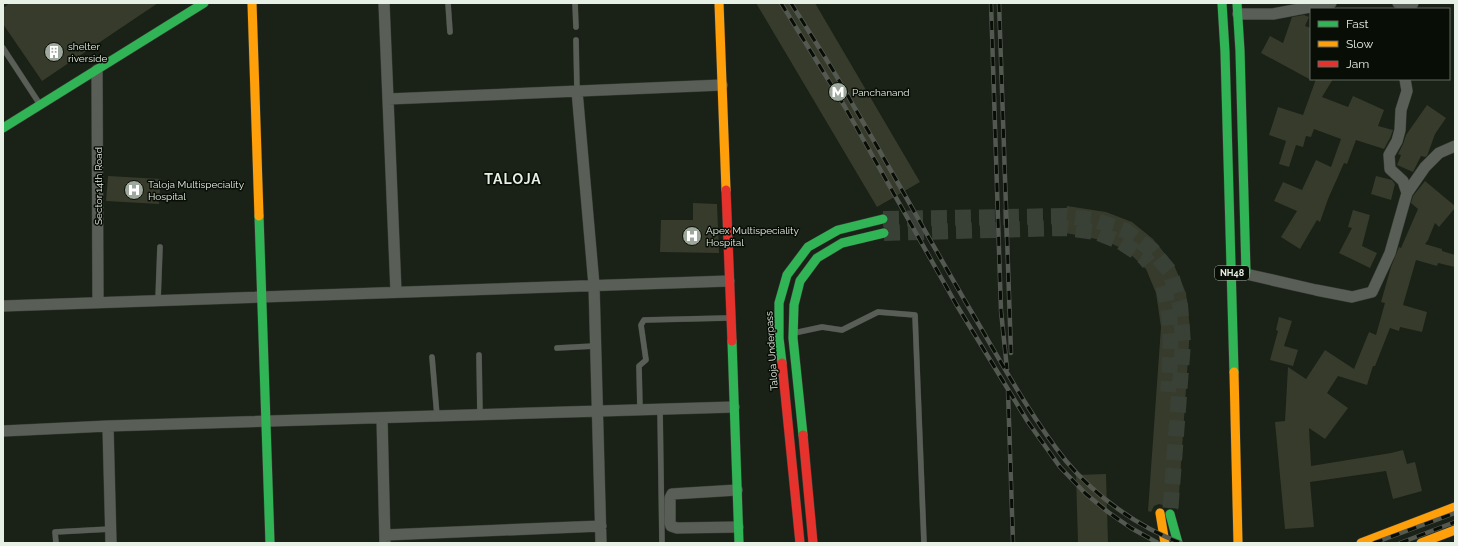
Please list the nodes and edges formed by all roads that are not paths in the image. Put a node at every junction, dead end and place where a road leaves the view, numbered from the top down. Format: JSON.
{"nodes":[{"id":1,"x":204,"y":3,"type":"edge"},
{"id":2,"x":252,"y":3,"type":"edge"},
{"id":3,"x":384,"y":3,"type":"edge"},
{"id":4,"x":448,"y":3,"type":"edge"},
{"id":5,"x":575,"y":3,"type":"edge"},
{"id":6,"x":719,"y":3,"type":"edge"},
{"id":7,"x":1222,"y":3,"type":"edge"},
{"id":8,"x":1332,"y":3,"type":"edge"},
{"id":9,"x":1398,"y":3,"type":"edge"},
{"id":10,"x":1411,"y":6,"type":"edge"},
{"id":11,"x":1237,"y":9,"type":"edge"},
{"id":12,"x":576,"y":27,"type":"dead end"},
{"id":13,"x":450,"y":32,"type":"dead end"},
{"id":14,"x":576,"y":40,"type":"dead end"},
{"id":15,"x":3,"y":48,"type":"edge"},
{"id":16,"x":97,"y":70,"type":"junction"},
{"id":17,"x":1405,"y":80,"type":"edge"},
{"id":18,"x":722,"y":85,"type":"junction"},
{"id":19,"x":577,"y":91,"type":"junction"},
{"id":20,"x":388,"y":99,"type":"junction"},
{"id":21,"x":40,"y":105,"type":"junction"},
{"id":22,"x":3,"y":128,"type":"edge"},
{"id":23,"x":1455,"y":146,"type":"edge"},
{"id":24,"x":1408,"y":193,"type":"junction"},
{"id":25,"x":883,"y":219,"type":"tunnel mouth"},
{"id":26,"x":884,"y":233,"type":"tunnel mouth"},
{"id":27,"x":160,"y":247,"type":"dead end"},
{"id":28,"x":1246,"y":278,"type":"joint"},
{"id":29,"x":729,"y":281,"type":"junction"},
{"id":30,"x":594,"y":284,"type":"junction"},
{"id":31,"x":396,"y":292,"type":"junction"},
{"id":32,"x":262,"y":296,"type":"junction"},
{"id":33,"x":158,"y":300,"type":"junction"},
{"id":34,"x":98,"y":302,"type":"junction"},
{"id":35,"x":3,"y":306,"type":"edge"},
{"id":36,"x":731,"y":318,"type":"junction"},
{"id":37,"x":793,"y":334,"type":"junction"},
{"id":38,"x":595,"y":346,"type":"junction"},
{"id":39,"x":557,"y":348,"type":"dead end"},
{"id":40,"x":479,"y":355,"type":"dead end"},
{"id":41,"x":432,"y":357,"type":"dead end"},
{"id":42,"x":734,"y":407,"type":"junction"},
{"id":43,"x":660,"y":409,"type":"junction"},
{"id":44,"x":640,"y":410,"type":"junction"},
{"id":45,"x":597,"y":411,"type":"junction"},
{"id":46,"x":480,"y":415,"type":"junction"},
{"id":47,"x":437,"y":416,"type":"junction"},
{"id":48,"x":382,"y":418,"type":"junction"},
{"id":49,"x":266,"y":422,"type":"junction"},
{"id":50,"x":108,"y":426,"type":"junction"},
{"id":51,"x":3,"y":431,"type":"edge"},
{"id":52,"x":737,"y":490,"type":"junction"},
{"id":53,"x":1455,"y":507,"type":"edge"},
{"id":54,"x":1160,"y":513,"type":"tunnel mouth"},
{"id":55,"x":1170,"y":514,"type":"tunnel mouth"},
{"id":56,"x":601,"y":526,"type":"junction"},
{"id":57,"x":738,"y":527,"type":"junction"},
{"id":58,"x":111,"y":528,"type":"junction"},
{"id":59,"x":1455,"y":530,"type":"edge"},
{"id":60,"x":385,"y":539,"type":"edge"},
{"id":61,"x":56,"y":543,"type":"edge"},
{"id":62,"x":111,"y":543,"type":"edge"},
{"id":63,"x":270,"y":543,"type":"edge"},
{"id":64,"x":601,"y":543,"type":"edge"},
{"id":65,"x":662,"y":543,"type":"edge"},
{"id":66,"x":739,"y":543,"type":"edge"},
{"id":67,"x":800,"y":543,"type":"edge"},
{"id":68,"x":813,"y":543,"type":"edge"},
{"id":69,"x":924,"y":543,"type":"edge"},
{"id":70,"x":1165,"y":543,"type":"edge"},
{"id":71,"x":1178,"y":543,"type":"edge"},
{"id":72,"x":1238,"y":543,"type":"edge"},
{"id":73,"x":1361,"y":543,"type":"edge"},
{"id":74,"x":1422,"y":543,"type":"edge"}],
"edges":[{"from":1,"to":16,"type":"main road"},
{"from":2,"to":32,"type":"main road"},
{"from":3,"to":20,"type":"street"},
{"from":4,"to":13,"type":"lane"},
{"from":5,"to":12,"type":"lane"},
{"from":6,"to":18,"type":"main road"},
{"from":7,"to":72,"type":"main road","number":"NH48"},
{"from":8,"to":11,"type":"street"},
{"from":9,"to":10,"type":"street"},
{"from":11,"to":28,"type":"main road","number":"NH48"},
{"from":14,"to":19,"type":"lane"},
{"from":15,"to":21,"type":"lane"},
{"from":16,"to":21,"type":"main road"},
{"from":16,"to":34,"type":"street","name":"Sector 14th Road"},
{"from":17,"to":24,"type":"street"},
{"from":18,"to":19,"type":"street"},
{"from":18,"to":29,"type":"main road"},
{"from":19,"to":20,"type":"street"},
{"from":19,"to":30,"type":"street"},
{"from":20,"to":31,"type":"street"},
{"from":21,"to":22,"type":"main road"},
{"from":23,"to":24,"type":"street"},
{"from":24,"to":28,"type":"street"},
{"from":25,"to":67,"type":"main road","name":"Taloja Underpass"},
{"from":26,"to":37,"type":"main road"},
{"from":27,"to":33,"type":"lane"},
{"from":29,"to":30,"type":"street"},
{"from":29,"to":36,"type":"main road"},
{"from":30,"to":31,"type":"street"},
{"from":30,"to":38,"type":"street"},
{"from":31,"to":32,"type":"street"},
{"from":32,"to":33,"type":"street"},
{"from":32,"to":49,"type":"main road"},
{"from":33,"to":34,"type":"street"},
{"from":34,"to":35,"type":"street"},
{"from":36,"to":42,"type":"main road"},
{"from":36,"to":44,"type":"lane"},
{"from":37,"to":68,"type":"main road"},
{"from":37,"to":69,"type":"lane"},
{"from":38,"to":39,"type":"lane"},
{"from":38,"to":45,"type":"street"},
{"from":40,"to":46,"type":"lane"},
{"from":41,"to":47,"type":"lane"},
{"from":42,"to":43,"type":"street"},
{"from":42,"to":52,"type":"main road"},
{"from":43,"to":44,"type":"street"},
{"from":43,"to":65,"type":"lane"},
{"from":44,"to":45,"type":"street"},
{"from":45,"to":46,"type":"street"},
{"from":45,"to":56,"type":"street"},
{"from":46,"to":47,"type":"street"},
{"from":47,"to":48,"type":"street"},
{"from":48,"to":49,"type":"street"},
{"from":48,"to":60,"type":"street"},
{"from":49,"to":50,"type":"street"},
{"from":49,"to":63,"type":"main road"},
{"from":50,"to":51,"type":"street"},
{"from":50,"to":58,"type":"street"},
{"from":52,"to":57,"type":"main road"},
{"from":52,"to":57,"type":"street"},
{"from":53,"to":73,"type":"main road"},
{"from":54,"to":70,"type":"main road"},
{"from":55,"to":71,"type":"main road"},
{"from":56,"to":60,"type":"street"},
{"from":56,"to":64,"type":"street"},
{"from":57,"to":66,"type":"main road"},
{"from":58,"to":61,"type":"lane"},
{"from":58,"to":62,"type":"street"},
{"from":59,"to":74,"type":"main road"}]}
